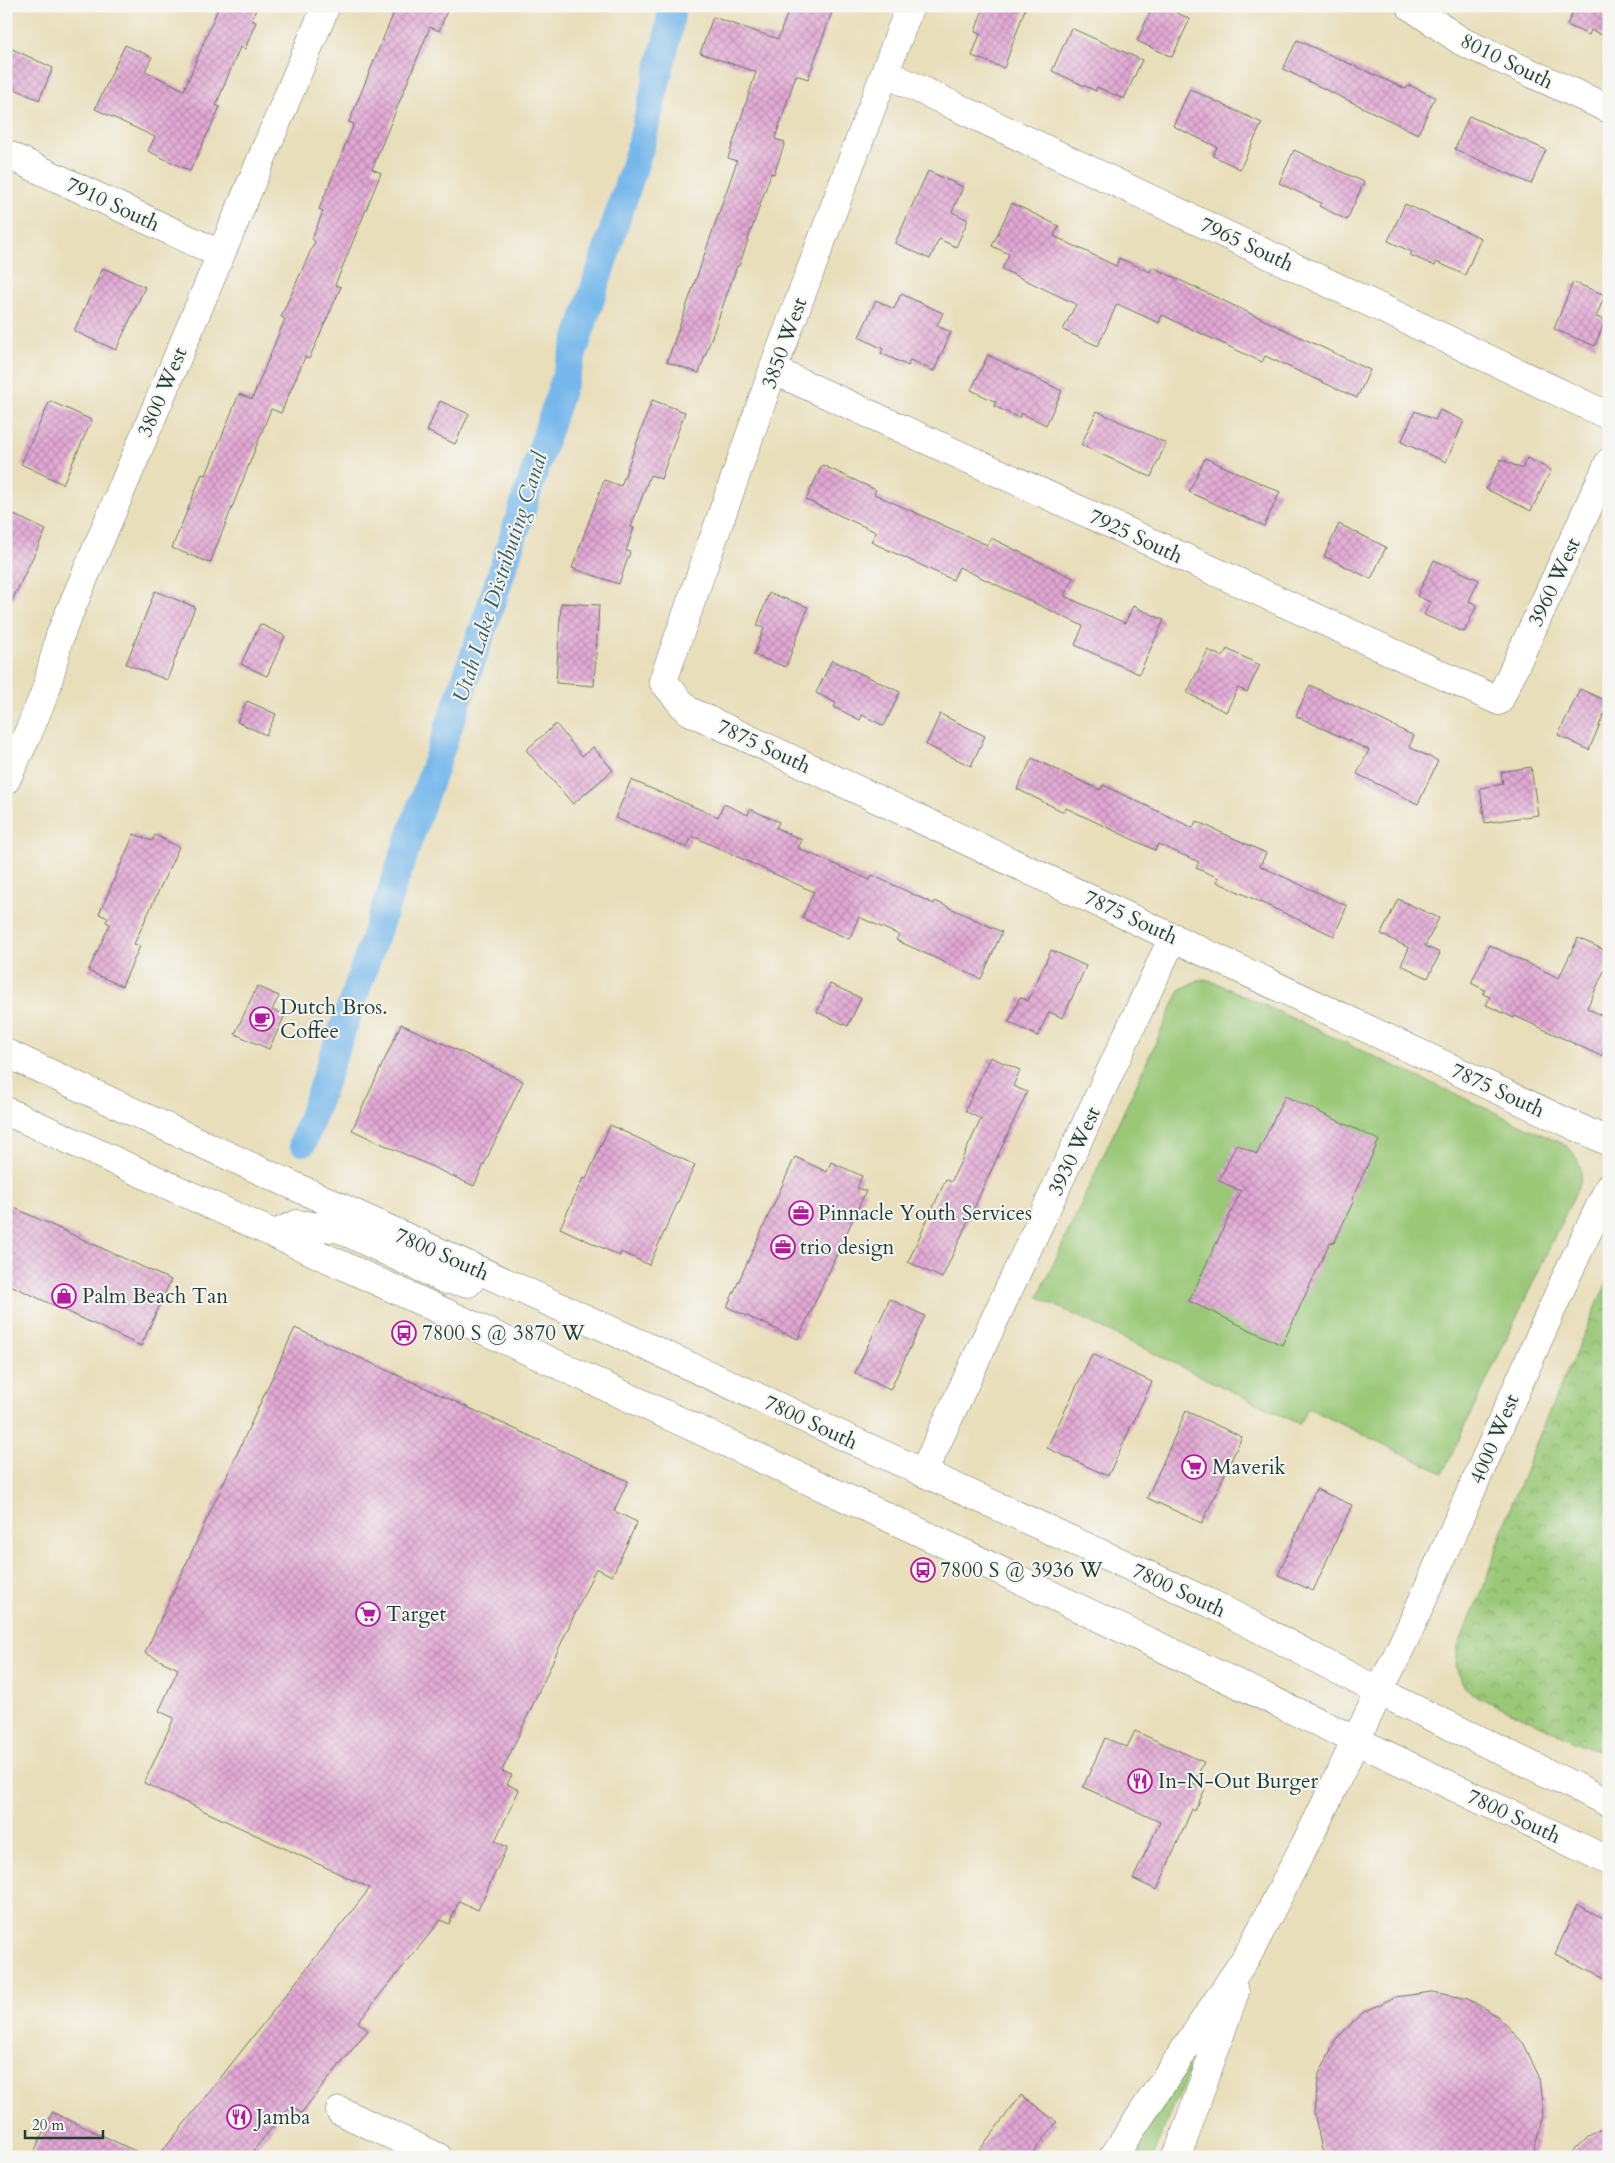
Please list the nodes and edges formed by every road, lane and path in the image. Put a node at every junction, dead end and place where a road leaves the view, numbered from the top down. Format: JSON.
{"nodes":[{"id":1,"x":326,"y":6,"type":"edge"},
{"id":2,"x":910,"y":6,"type":"edge"},
{"id":3,"x":1410,"y":6,"type":"edge"},
{"id":4,"x":885,"y":73,"type":"junction"},
{"id":5,"x":1609,"y":109,"type":"edge"},
{"id":6,"x":6,"y":154,"type":"edge"},
{"id":7,"x":220,"y":254,"type":"junction"},
{"id":8,"x":773,"y":370,"type":"junction"},
{"id":9,"x":1609,"y":416,"type":"edge"},
{"id":10,"x":1609,"y":462,"type":"edge"},
{"id":11,"x":663,"y":681,"type":"joint"},
{"id":12,"x":1498,"y":702,"type":"joint"},
{"id":13,"x":6,"y":780,"type":"edge"},
{"id":14,"x":1173,"y":937,"type":"junction"},
{"id":15,"x":6,"y":1053,"type":"edge"},
{"id":16,"x":6,"y":1112,"type":"edge"},
{"id":17,"x":1609,"y":1142,"type":"edge"},
{"id":18,"x":1609,"y":1187,"type":"edge"},
{"id":19,"x":274,"y":1234,"type":"junction"},
{"id":20,"x":479,"y":1270,"type":"junction"},
{"id":21,"x":923,"y":1473,"type":"junction"},
{"id":22,"x":1380,"y":1692,"type":"junction"},
{"id":23,"x":1356,"y":1742,"type":"junction"},
{"id":24,"x":1609,"y":1803,"type":"edge"},
{"id":25,"x":1609,"y":1861,"type":"edge"},
{"id":26,"x":1249,"y":1953,"type":"junction"},
{"id":27,"x":340,"y":2111,"type":"dead end"},
{"id":28,"x":438,"y":2157,"type":"edge"},
{"id":29,"x":1113,"y":2157,"type":"edge"},
{"id":30,"x":1174,"y":2157,"type":"edge"}],
"edges":[{"from":1,"to":7,"type":"street","name":"3800 West"},
{"from":2,"to":4,"type":"street","name":"3850 West"},
{"from":3,"to":5,"type":"street","name":"8010 South"},
{"from":4,"to":8,"type":"street","name":"3850 West"},
{"from":4,"to":9,"type":"street","name":"7965 South"},
{"from":6,"to":7,"type":"street","name":"7910 South"},
{"from":7,"to":13,"type":"street","name":"3800 West"},
{"from":8,"to":11,"type":"street","name":"3850 West"},
{"from":8,"to":12,"type":"street","name":"7925 South"},
{"from":10,"to":12,"type":"street","name":"3960 West"},
{"from":11,"to":14,"type":"street","name":"7875 South"},
{"from":14,"to":17,"type":"street","name":"7875 South"},
{"from":14,"to":21,"type":"street","name":"3930 West"},
{"from":15,"to":20,"type":"street","name":"7800 South"},
{"from":16,"to":19,"type":"street","name":"7800 South"},
{"from":18,"to":22,"type":"street","name":"4000 West"},
{"from":19,"to":20,"type":"street"},
{"from":19,"to":23,"type":"street","name":"7800 South"},
{"from":20,"to":21,"type":"street","name":"7800 South"},
{"from":21,"to":22,"type":"street","name":"7800 South"},
{"from":22,"to":23,"type":"street","name":"4000 West"},
{"from":22,"to":24,"type":"street","name":"7800 South"},
{"from":23,"to":25,"type":"street","name":"7800 South"},
{"from":23,"to":26,"type":"street","name":"4000 West"},
{"from":26,"to":29,"type":"street"},
{"from":26,"to":30,"type":"street"},
{"from":27,"to":28,"type":"street"}]}
